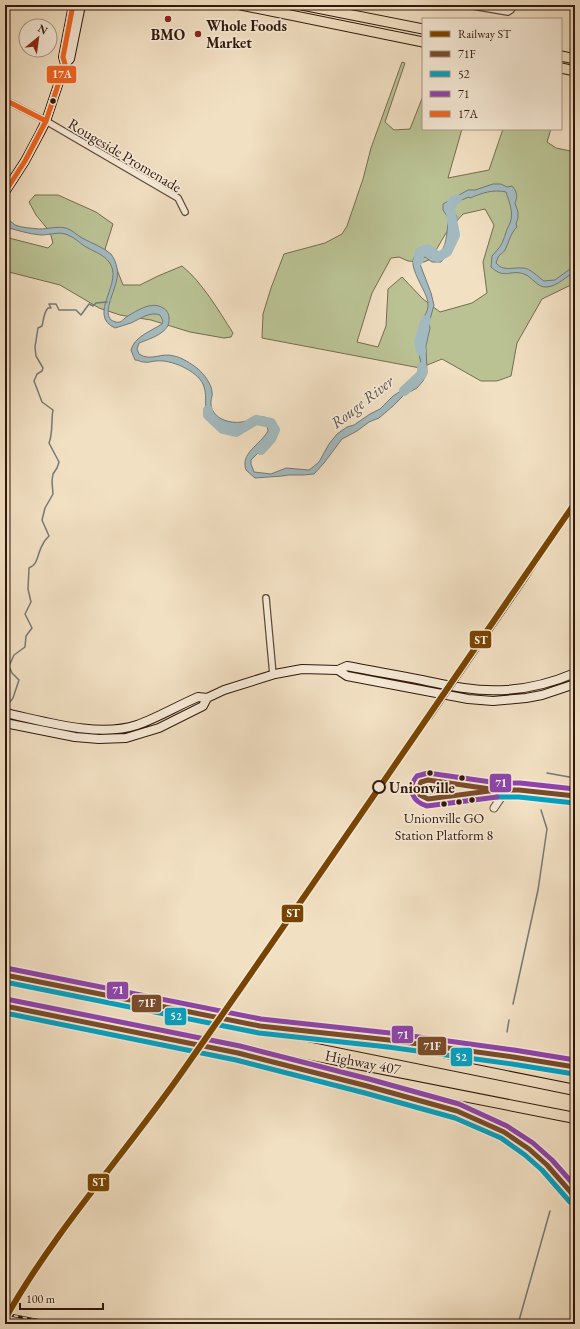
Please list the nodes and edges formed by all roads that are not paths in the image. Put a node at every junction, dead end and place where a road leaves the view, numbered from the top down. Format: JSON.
{"nodes":[{"id":1,"x":73,"y":5,"type":"edge"},
{"id":2,"x":81,"y":5,"type":"edge"},
{"id":3,"x":241,"y":5,"type":"edge"},
{"id":4,"x":302,"y":5,"type":"edge"},
{"id":5,"x":467,"y":5,"type":"edge"},
{"id":6,"x":513,"y":5,"type":"edge"},
{"id":7,"x":422,"y":29,"type":"edge"},
{"id":8,"x":422,"y":42,"type":"edge"},
{"id":9,"x":562,"y":56,"type":"edge"},
{"id":10,"x":575,"y":59,"type":"edge"},
{"id":11,"x":65,"y":64,"type":"junction"},
{"id":12,"x":562,"y":68,"type":"edge"},
{"id":13,"x":575,"y":71,"type":"edge"},
{"id":14,"x":5,"y":100,"type":"edge"},
{"id":15,"x":46,"y":121,"type":"junction"},
{"id":16,"x":5,"y":192,"type":"edge"},
{"id":17,"x":185,"y":212,"type":"dead end"},
{"id":18,"x":266,"y":598,"type":"dead end"},
{"id":19,"x":338,"y":670,"type":"junction"},
{"id":20,"x":575,"y":673,"type":"edge"},
{"id":21,"x":273,"y":675,"type":"junction"},
{"id":22,"x":575,"y":684,"type":"edge"},
{"id":23,"x":207,"y":698,"type":"junction"},
{"id":24,"x":5,"y":713,"type":"edge"},
{"id":25,"x":5,"y":723,"type":"edge"},
{"id":26,"x":506,"y":790,"type":"joint"},
{"id":27,"x":575,"y":796,"type":"edge"},
{"id":28,"x":494,"y":808,"type":"dead end"},
{"id":29,"x":5,"y":975,"type":"edge"},
{"id":30,"x":5,"y":1006,"type":"edge"},
{"id":31,"x":260,"y":1026,"type":"junction"},
{"id":32,"x":238,"y":1053,"type":"junction"},
{"id":33,"x":575,"y":1067,"type":"edge"},
{"id":34,"x":575,"y":1090,"type":"edge"},
{"id":35,"x":575,"y":1118,"type":"edge"},
{"id":36,"x":575,"y":1197,"type":"edge"}],
"edges":[{"from":1,"to":11,"type":"main road"},
{"from":2,"to":11,"type":"main road"},
{"from":3,"to":8,"type":"main road"},
{"from":4,"to":7,"type":"main road"},
{"from":5,"to":6,"type":"street"},
{"from":9,"to":10,"type":"main road"},
{"from":11,"to":15,"type":"main road"},
{"from":12,"to":13,"type":"main road"},
{"from":14,"to":15,"type":"street","name":"Rougeside Promenade"},
{"from":15,"to":16,"type":"main road"},
{"from":15,"to":17,"type":"street","name":"Rougeside Promenade"},
{"from":18,"to":21,"type":"street"},
{"from":19,"to":20,"type":"main road"},
{"from":19,"to":21,"type":"main road"},
{"from":19,"to":22,"type":"main road"},
{"from":21,"to":23,"type":"main road"},
{"from":23,"to":24,"type":"main road"},
{"from":23,"to":25,"type":"main road"},
{"from":26,"to":27,"type":"main road"},
{"from":26,"to":28,"type":"street"},
{"from":29,"to":31,"type":"highway","name":"Highway 407"},
{"from":30,"to":32,"type":"highway","name":"Highway 407"},
{"from":31,"to":33,"type":"highway"},
{"from":31,"to":34,"type":"highway","name":"Highway 407"},
{"from":32,"to":35,"type":"highway","name":"Highway 407"},
{"from":32,"to":36,"type":"highway"}]}
